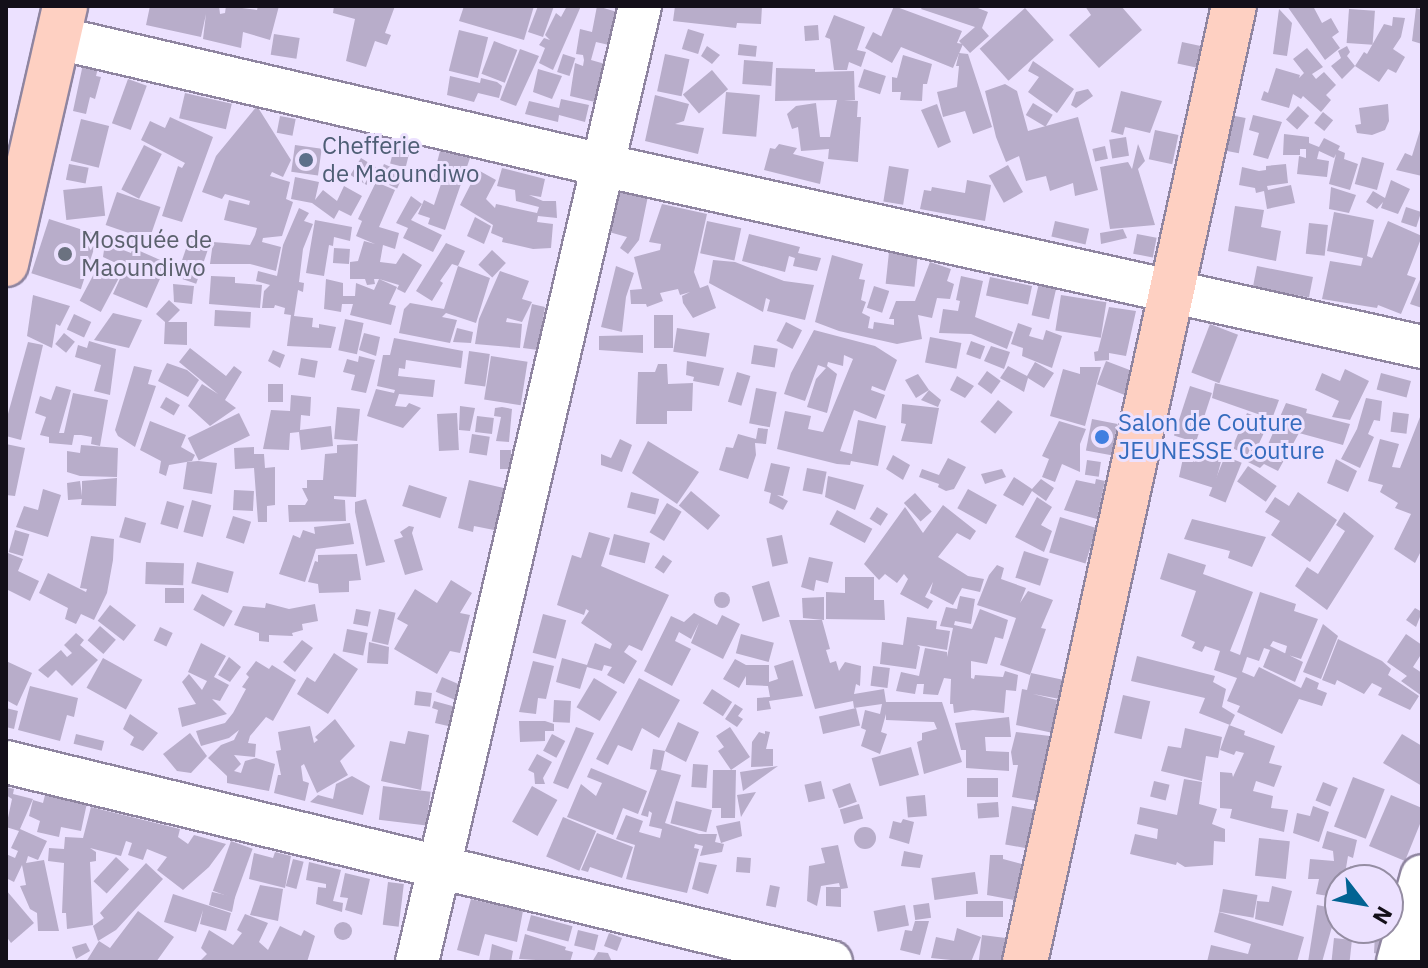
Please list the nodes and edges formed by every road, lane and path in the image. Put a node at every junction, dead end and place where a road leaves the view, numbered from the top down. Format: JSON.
{"nodes":[{"id":1,"x":640,"y":6,"type":"edge"},
{"id":2,"x":1234,"y":6,"type":"edge"},
{"id":3,"x":61,"y":22,"type":"edge"},
{"id":4,"x":602,"y":165,"type":"junction"},
{"id":5,"x":6,"y":264,"type":"edge"},
{"id":6,"x":1171,"y":289,"type":"junction"},
{"id":7,"x":1422,"y":347,"type":"edge"},
{"id":8,"x":6,"y":762,"type":"edge"},
{"id":9,"x":437,"y":869,"type":"junction"},
{"id":10,"x":1422,"y":876,"type":"edge"},
{"id":11,"x":417,"y":962,"type":"edge"},
{"id":12,"x":831,"y":962,"type":"edge"},
{"id":13,"x":1025,"y":962,"type":"edge"},
{"id":14,"x":1398,"y":962,"type":"edge"}],
"edges":[{"from":1,"to":4,"type":"street"},
{"from":2,"to":6,"type":"main road"},
{"from":3,"to":4,"type":"street"},
{"from":3,"to":5,"type":"main road"},
{"from":4,"to":6,"type":"street"},
{"from":4,"to":9,"type":"street"},
{"from":6,"to":7,"type":"street"},
{"from":6,"to":13,"type":"main road"},
{"from":8,"to":9,"type":"street"},
{"from":9,"to":11,"type":"street"},
{"from":9,"to":12,"type":"street"},
{"from":10,"to":14,"type":"street"}]}
